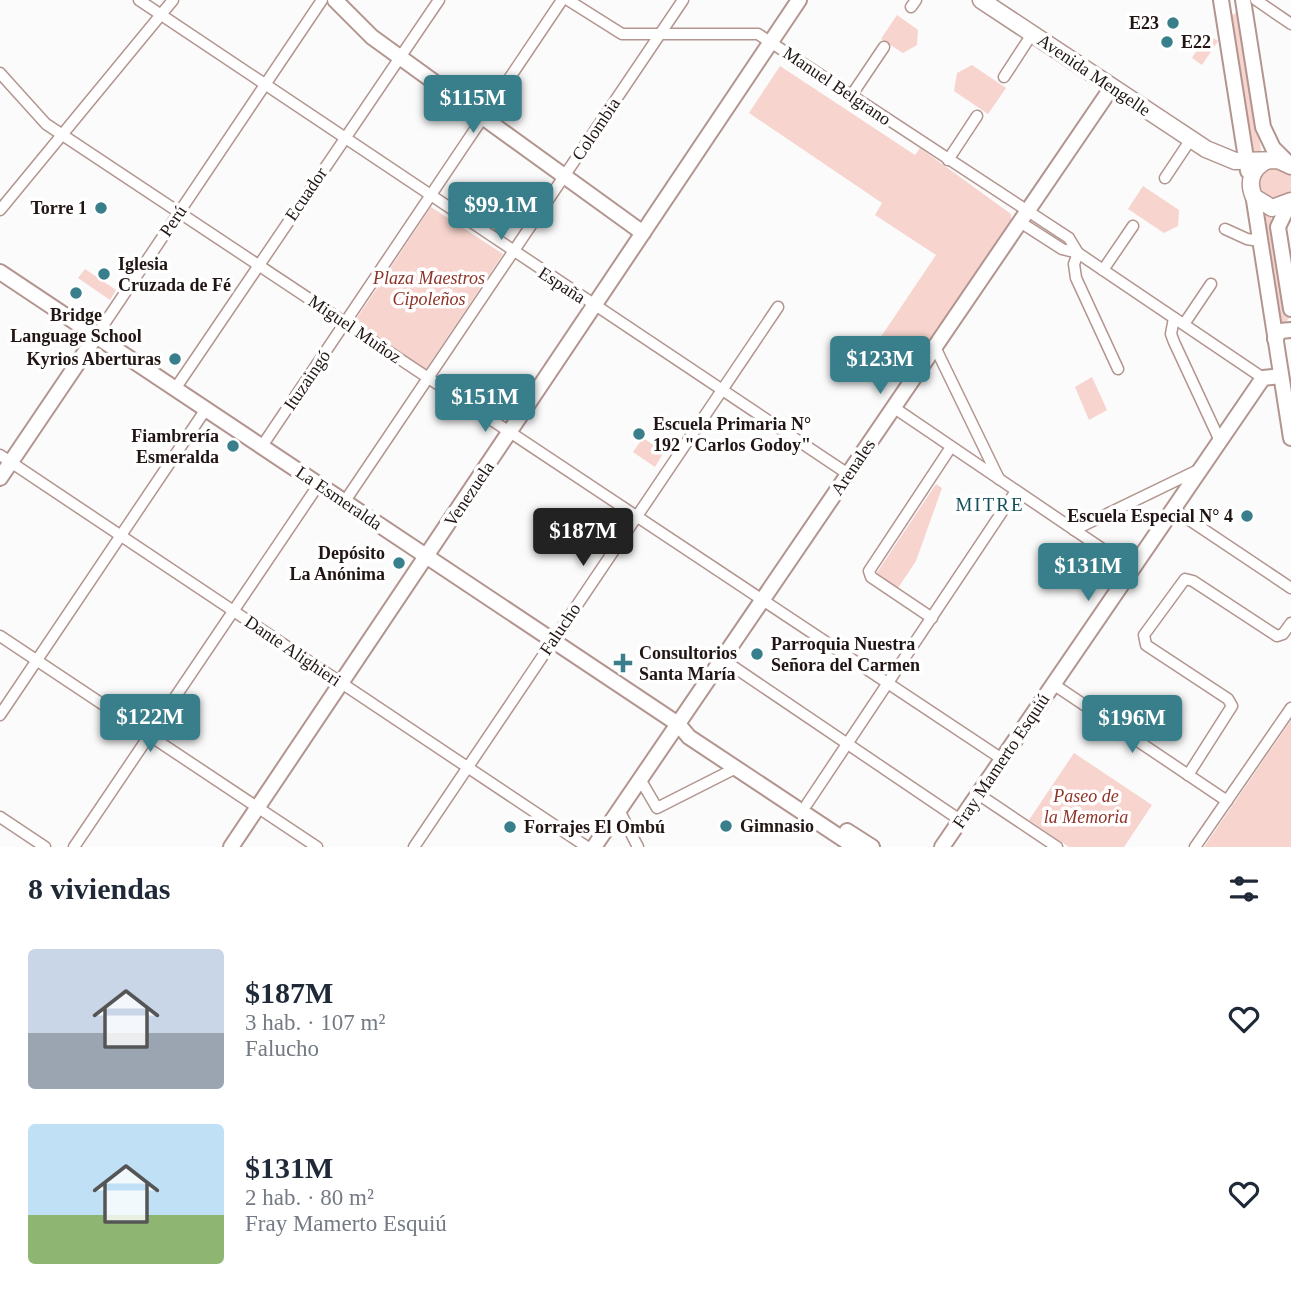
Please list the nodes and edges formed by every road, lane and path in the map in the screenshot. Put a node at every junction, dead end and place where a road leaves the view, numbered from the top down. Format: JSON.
{"nodes":[{"id":1,"x":139,"y":0,"type":"edge"},
{"id":2,"x":173,"y":0,"type":"edge"},
{"id":3,"x":322,"y":0,"type":"edge"},
{"id":4,"x":335,"y":0,"type":"edge"},
{"id":5,"x":439,"y":0,"type":"edge"},
{"id":6,"x":562,"y":0,"type":"edge"},
{"id":7,"x":568,"y":0,"type":"edge"},
{"id":8,"x":682,"y":0,"type":"edge"},
{"id":9,"x":799,"y":0,"type":"edge"},
{"id":10,"x":981,"y":0,"type":"edge"},
{"id":11,"x":1222,"y":0,"type":"edge"},
{"id":12,"x":1240,"y":0,"type":"edge"},
{"id":13,"x":1255,"y":0,"type":"edge"},
{"id":14,"x":160,"y":16,"type":"junction"},
{"id":15,"x":1291,"y":24,"type":"edge"},
{"id":16,"x":660,"y":34,"type":"junction"},
{"id":17,"x":1032,"y":34,"type":"junction"},
{"id":18,"x":771,"y":42,"type":"junction"},
{"id":19,"x":884,"y":47,"type":"dead end"},
{"id":20,"x":399,"y":58,"type":"junction"},
{"id":21,"x":0,"y":72,"type":"edge"},
{"id":22,"x":1004,"y":77,"type":"dead end"},
{"id":23,"x":265,"y":86,"type":"junction"},
{"id":24,"x":1112,"y":87,"type":"junction"},
{"id":25,"x":851,"y":96,"type":"junction"},
{"id":26,"x":977,"y":116,"type":"dead end"},
{"id":27,"x":482,"y":119,"type":"junction"},
{"id":28,"x":62,"y":135,"type":"junction"},
{"id":29,"x":343,"y":139,"type":"junction"},
{"id":30,"x":1191,"y":139,"type":"junction"},
{"id":31,"x":1206,"y":149,"type":"junction"},
{"id":32,"x":948,"y":160,"type":"junction"},
{"id":33,"x":1266,"y":161,"type":"junction"},
{"id":34,"x":1247,"y":162,"type":"junction"},
{"id":35,"x":1291,"y":166,"type":"edge"},
{"id":36,"x":564,"y":177,"type":"junction"},
{"id":37,"x":1165,"y":178,"type":"dead end"},
{"id":38,"x":1251,"y":188,"type":"junction"},
{"id":39,"x":430,"y":197,"type":"junction"},
{"id":40,"x":1286,"y":207,"type":"edge"},
{"id":41,"x":0,"y":210,"type":"edge"},
{"id":42,"x":179,"y":212,"type":"junction"},
{"id":43,"x":1023,"y":217,"type":"junction"},
{"id":44,"x":1133,"y":226,"type":"dead end"},
{"id":45,"x":1225,"y":229,"type":"dead end"},
{"id":46,"x":643,"y":233,"type":"junction"},
{"id":47,"x":1259,"y":241,"type":"junction"},
{"id":48,"x":512,"y":253,"type":"junction"},
{"id":49,"x":1079,"y":253,"type":"junction"},
{"id":50,"x":258,"y":265,"type":"junction"},
{"id":51,"x":1103,"y":270,"type":"junction"},
{"id":52,"x":0,"y":272,"type":"edge"},
{"id":53,"x":1211,"y":284,"type":"dead end"},
{"id":54,"x":594,"y":307,"type":"junction"},
{"id":55,"x":778,"y":307,"type":"dead end"},
{"id":56,"x":1291,"y":309,"type":"edge"},
{"id":57,"x":1174,"y":318,"type":"junction"},
{"id":58,"x":345,"y":323,"type":"junction"},
{"id":59,"x":1184,"y":324,"type":"junction"},
{"id":60,"x":1291,"y":330,"type":"edge"},
{"id":61,"x":96,"y":335,"type":"junction"},
{"id":62,"x":1275,"y":339,"type":"junction"},
{"id":63,"x":935,"y":347,"type":"junction"},
{"id":64,"x":1118,"y":369,"type":"dead end"},
{"id":65,"x":1281,"y":376,"type":"junction"},
{"id":66,"x":428,"y":378,"type":"junction"},
{"id":67,"x":1263,"y":378,"type":"junction"},
{"id":68,"x":176,"y":388,"type":"junction"},
{"id":69,"x":722,"y":391,"type":"junction"},
{"id":70,"x":1288,"y":400,"type":"edge"},
{"id":71,"x":893,"y":407,"type":"junction"},
{"id":72,"x":206,"y":409,"type":"junction"},
{"id":73,"x":510,"y":432,"type":"junction"},
{"id":74,"x":1291,"y":438,"type":"edge"},
{"id":75,"x":1220,"y":441,"type":"junction"},
{"id":76,"x":262,"y":446,"type":"junction"},
{"id":77,"x":951,"y":447,"type":"junction"},
{"id":78,"x":5,"y":459,"type":"edge"},
{"id":79,"x":1201,"y":468,"type":"junction"},
{"id":80,"x":848,"y":474,"type":"junction"},
{"id":81,"x":0,"y":478,"type":"edge"},
{"id":82,"x":999,"y":479,"type":"junction"},
{"id":83,"x":319,"y":484,"type":"junction"},
{"id":84,"x":1016,"y":491,"type":"junction"},
{"id":85,"x":345,"y":502,"type":"junction"},
{"id":86,"x":1174,"y":509,"type":"junction"},
{"id":87,"x":636,"y":516,"type":"junction"},
{"id":88,"x":1074,"y":530,"type":"junction"},
{"id":89,"x":121,"y":536,"type":"junction"},
{"id":90,"x":427,"y":556,"type":"junction"},
{"id":91,"x":1132,"y":569,"type":"junction"},
{"id":92,"x":1291,"y":588,"type":"edge"},
{"id":93,"x":763,"y":600,"type":"junction"},
{"id":94,"x":233,"y":611,"type":"junction"},
{"id":95,"x":932,"y":618,"type":"junction"},
{"id":96,"x":1291,"y":623,"type":"edge"},
{"id":97,"x":0,"y":636,"type":"edge"},
{"id":98,"x":553,"y":641,"type":"junction"},
{"id":99,"x":722,"y":659,"type":"junction"},
{"id":100,"x":37,"y":660,"type":"junction"},
{"id":101,"x":341,"y":683,"type":"junction"},
{"id":102,"x":888,"y":684,"type":"junction"},
{"id":103,"x":1053,"y":684,"type":"junction"},
{"id":104,"x":1291,"y":708,"type":"edge"},
{"id":105,"x":0,"y":715,"type":"edge"},
{"id":106,"x":678,"y":724,"type":"junction"},
{"id":107,"x":150,"y":736,"type":"junction"},
{"id":108,"x":848,"y":744,"type":"junction"},
{"id":109,"x":1002,"y":759,"type":"junction"},
{"id":110,"x":468,"y":767,"type":"junction"},
{"id":111,"x":736,"y":768,"type":"junction"},
{"id":112,"x":1188,"y":775,"type":"junction"},
{"id":113,"x":640,"y":779,"type":"junction"},
{"id":114,"x":978,"y":794,"type":"junction"},
{"id":115,"x":1227,"y":801,"type":"junction"},
{"id":116,"x":807,"y":804,"type":"junction"},
{"id":117,"x":257,"y":807,"type":"junction"},
{"id":118,"x":619,"y":810,"type":"junction"},
{"id":119,"x":0,"y":817,"type":"edge"},
{"id":120,"x":960,"y":820,"type":"junction"},
{"id":121,"x":45,"y":847,"type":"edge"},
{"id":122,"x":74,"y":847,"type":"edge"},
{"id":123,"x":231,"y":847,"type":"edge"},
{"id":124,"x":317,"y":847,"type":"edge"},
{"id":125,"x":414,"y":847,"type":"edge"},
{"id":126,"x":587,"y":847,"type":"edge"},
{"id":127,"x":594,"y":847,"type":"edge"},
{"id":128,"x":638,"y":847,"type":"edge"},
{"id":129,"x":855,"y":847,"type":"edge"},
{"id":130,"x":872,"y":847,"type":"edge"},
{"id":131,"x":942,"y":847,"type":"edge"},
{"id":132,"x":1057,"y":847,"type":"edge"},
{"id":133,"x":1195,"y":847,"type":"edge"}],
"edges":[{"from":1,"to":14,"type":"street","name":"España"},
{"from":2,"to":14,"type":"street"},
{"from":3,"to":23,"type":"street","name":"Perú"},
{"from":4,"to":20,"type":"main road"},
{"from":5,"to":20,"type":"street","name":"Ecuador"},
{"from":6,"to":27,"type":"street","name":"Ituzaingó"},
{"from":7,"to":16,"type":"street","name":"Manuel Belgrano"},
{"from":8,"to":16,"type":"street","name":"Colombia"},
{"from":9,"to":18,"type":"main road","name":"Venezuela"},
{"from":10,"to":17,"type":"main road","name":"Avenida Mengelle"},
{"from":11,"to":12,"type":"main road"},
{"from":11,"to":34,"type":"main road"},
{"from":12,"to":35,"type":"main road"},
{"from":13,"to":15,"type":"street"},
{"from":14,"to":23,"type":"street","name":"España"},
{"from":14,"to":28,"type":"street"},
{"from":16,"to":18,"type":"street","name":"Manuel Belgrano"},
{"from":16,"to":36,"type":"street","name":"Colombia"},
{"from":17,"to":22,"type":"street"},
{"from":17,"to":24,"type":"main road","name":"Avenida Mengelle"},
{"from":18,"to":25,"type":"street","name":"Manuel Belgrano"},
{"from":18,"to":46,"type":"main road","name":"Venezuela"},
{"from":19,"to":25,"type":"street"},
{"from":20,"to":27,"type":"main road"},
{"from":20,"to":29,"type":"street","name":"Ecuador"},
{"from":21,"to":28,"type":"street","name":"Miguel Muñoz"},
{"from":23,"to":29,"type":"street","name":"España"},
{"from":23,"to":42,"type":"street","name":"Perú"},
{"from":24,"to":30,"type":"main road","name":"Avenida Mengelle"},
{"from":24,"to":43,"type":"main road","name":"Arenales"},
{"from":25,"to":32,"type":"street","name":"Manuel Belgrano"},
{"from":26,"to":32,"type":"street"},
{"from":27,"to":36,"type":"main road"},
{"from":27,"to":39,"type":"street","name":"Ituzaingó"},
{"from":28,"to":41,"type":"street"},
{"from":28,"to":42,"type":"street","name":"Miguel Muñoz"},
{"from":29,"to":39,"type":"street","name":"España"},
{"from":29,"to":50,"type":"street","name":"Ecuador"},
{"from":30,"to":31,"type":"main road","name":"Avenida Mengelle"},
{"from":30,"to":37,"type":"street"},
{"from":31,"to":34,"type":"main road","name":"Avenida Mengelle"},
{"from":31,"to":38,"type":"main road","name":"Avenida Mengelle"},
{"from":32,"to":43,"type":"street","name":"Manuel Belgrano"},
{"from":33,"to":34,"type":"main road","name":"Avenida Mengelle"},
{"from":33,"to":35,"type":"main road","name":"Avenida Mengelle"},
{"from":33,"to":38,"type":"main road"},
{"from":34,"to":38,"type":"main road"},
{"from":36,"to":46,"type":"main road"},
{"from":36,"to":48,"type":"street","name":"Colombia"},
{"from":38,"to":40,"type":"main road","name":"Avenida Mengelle"},
{"from":38,"to":47,"type":"main road"},
{"from":39,"to":48,"type":"street","name":"España"},
{"from":39,"to":58,"type":"street","name":"Ituzaingó"},
{"from":40,"to":56,"type":"main road"},
{"from":42,"to":50,"type":"street","name":"Miguel Muñoz"},
{"from":42,"to":61,"type":"street","name":"Perú"},
{"from":43,"to":49,"type":"street","name":"Manuel Belgrano"},
{"from":43,"to":63,"type":"main road","name":"Arenales"},
{"from":44,"to":51,"type":"street"},
{"from":45,"to":47,"type":"street"},
{"from":46,"to":54,"type":"main road","name":"Venezuela"},
{"from":47,"to":62,"type":"main road"},
{"from":48,"to":54,"type":"street","name":"España"},
{"from":48,"to":66,"type":"street","name":"Colombia"},
{"from":49,"to":51,"type":"street","name":"Manuel Belgrano"},
{"from":49,"to":64,"type":"street"},
{"from":50,"to":58,"type":"street","name":"Miguel Muñoz"},
{"from":50,"to":68,"type":"street","name":"Ecuador"},
{"from":51,"to":57,"type":"street","name":"Manuel Belgrano"},
{"from":52,"to":61,"type":"main road","name":"La Esmeralda"},
{"from":53,"to":59,"type":"street"},
{"from":54,"to":69,"type":"street","name":"España"},
{"from":54,"to":73,"type":"main road","name":"Venezuela"},
{"from":55,"to":69,"type":"street","name":"Falucho"},
{"from":57,"to":59,"type":"street","name":"Manuel Belgrano"},
{"from":57,"to":75,"type":"street"},
{"from":58,"to":66,"type":"street","name":"Miguel Muñoz"},
{"from":58,"to":76,"type":"street","name":"Ituzaingó"},
{"from":59,"to":67,"type":"street","name":"Manuel Belgrano"},
{"from":60,"to":62,"type":"main road"},
{"from":61,"to":68,"type":"main road","name":"La Esmeralda"},
{"from":61,"to":78,"type":"main road","name":"Perú"},
{"from":62,"to":65,"type":"main road"},
{"from":63,"to":71,"type":"main road","name":"Arenales"},
{"from":63,"to":82,"type":"street"},
{"from":65,"to":67,"type":"main road"},
{"from":65,"to":70,"type":"main road"},
{"from":66,"to":73,"type":"street","name":"Miguel Muñoz"},
{"from":66,"to":85,"type":"street","name":"Colombia"},
{"from":67,"to":75,"type":"main road","name":"Fray Mamerto Esquiú"},
{"from":68,"to":72,"type":"main road","name":"La Esmeralda"},
{"from":69,"to":80,"type":"street","name":"España"},
{"from":69,"to":87,"type":"street","name":"Falucho"},
{"from":70,"to":74,"type":"main road"},
{"from":71,"to":77,"type":"street"},
{"from":71,"to":80,"type":"main road","name":"Arenales"},
{"from":72,"to":76,"type":"main road","name":"La Esmeralda"},
{"from":72,"to":89,"type":"street"},
{"from":73,"to":87,"type":"street","name":"Miguel Muñoz"},
{"from":73,"to":90,"type":"main road","name":"Venezuela"},
{"from":75,"to":79,"type":"main road","name":"Fray Mamerto Esquiú"},
{"from":76,"to":83,"type":"main road","name":"La Esmeralda"},
{"from":77,"to":82,"type":"street"},
{"from":77,"to":95,"type":"street"},
{"from":78,"to":81,"type":"main road","name":"Perú"},
{"from":78,"to":89,"type":"street","name":"Dante Alighieri"},
{"from":79,"to":86,"type":"main road","name":"Fray Mamerto Esquiú"},
{"from":79,"to":88,"type":"street"},
{"from":80,"to":93,"type":"main road","name":"Arenales"},
{"from":82,"to":84,"type":"street"},
{"from":83,"to":85,"type":"main road","name":"La Esmeralda"},
{"from":83,"to":94,"type":"street"},
{"from":84,"to":88,"type":"street"},
{"from":84,"to":95,"type":"street"},
{"from":85,"to":90,"type":"main road","name":"La Esmeralda"},
{"from":86,"to":91,"type":"main road","name":"Fray Mamerto Esquiú"},
{"from":86,"to":92,"type":"street"},
{"from":87,"to":93,"type":"street","name":"Miguel Muñoz"},
{"from":87,"to":98,"type":"street","name":"Falucho"},
{"from":88,"to":91,"type":"street"},
{"from":89,"to":94,"type":"street","name":"Dante Alighieri"},
{"from":89,"to":100,"type":"street"},
{"from":90,"to":98,"type":"main road","name":"La Esmeralda"},
{"from":90,"to":101,"type":"main road","name":"Venezuela"},
{"from":91,"to":103,"type":"main road","name":"Fray Mamerto Esquiú"},
{"from":93,"to":99,"type":"main road","name":"Arenales"},
{"from":93,"to":102,"type":"street","name":"Miguel Muñoz"},
{"from":94,"to":101,"type":"street","name":"Dante Alighieri"},
{"from":94,"to":107,"type":"street"},
{"from":95,"to":102,"type":"street"},
{"from":96,"to":112,"type":"street"},
{"from":97,"to":100,"type":"street"},
{"from":98,"to":106,"type":"main road","name":"La Esmeralda"},
{"from":98,"to":110,"type":"street","name":"Falucho"},
{"from":99,"to":106,"type":"main road","name":"Arenales"},
{"from":99,"to":108,"type":"street"},
{"from":100,"to":105,"type":"street"},
{"from":100,"to":107,"type":"street"},
{"from":101,"to":110,"type":"street","name":"Dante Alighieri"},
{"from":101,"to":117,"type":"main road","name":"Venezuela"},
{"from":102,"to":108,"type":"street"},
{"from":102,"to":109,"type":"street","name":"Miguel Muñoz"},
{"from":103,"to":109,"type":"main road","name":"Fray Mamerto Esquiú"},
{"from":103,"to":112,"type":"street"},
{"from":104,"to":115,"type":"street"},
{"from":106,"to":111,"type":"main road","name":"La Esmeralda"},
{"from":106,"to":113,"type":"main road","name":"Arenales"},
{"from":106,"to":116,"type":"main road","name":"La Esmeralda"},
{"from":107,"to":117,"type":"street"},
{"from":107,"to":122,"type":"street"},
{"from":108,"to":116,"type":"street"},
{"from":108,"to":120,"type":"street"},
{"from":109,"to":114,"type":"main road","name":"Fray Mamerto Esquiú"},
{"from":110,"to":125,"type":"street","name":"Falucho"},
{"from":110,"to":126,"type":"street","name":"Dante Alighieri"},
{"from":111,"to":113,"type":"street"},
{"from":111,"to":129,"type":"main road","name":"La Esmeralda"},
{"from":112,"to":115,"type":"street"},
{"from":113,"to":118,"type":"main road","name":"Arenales"},
{"from":114,"to":120,"type":"main road","name":"Fray Mamerto Esquiú"},
{"from":114,"to":132,"type":"street"},
{"from":115,"to":133,"type":"street"},
{"from":116,"to":130,"type":"main road","name":"La Esmeralda"},
{"from":117,"to":123,"type":"main road","name":"Venezuela"},
{"from":117,"to":124,"type":"street"},
{"from":118,"to":127,"type":"main road","name":"Arenales"},
{"from":118,"to":128,"type":"street"},
{"from":119,"to":121,"type":"street"},
{"from":120,"to":131,"type":"main road","name":"Fray Mamerto Esquiú"}]}
